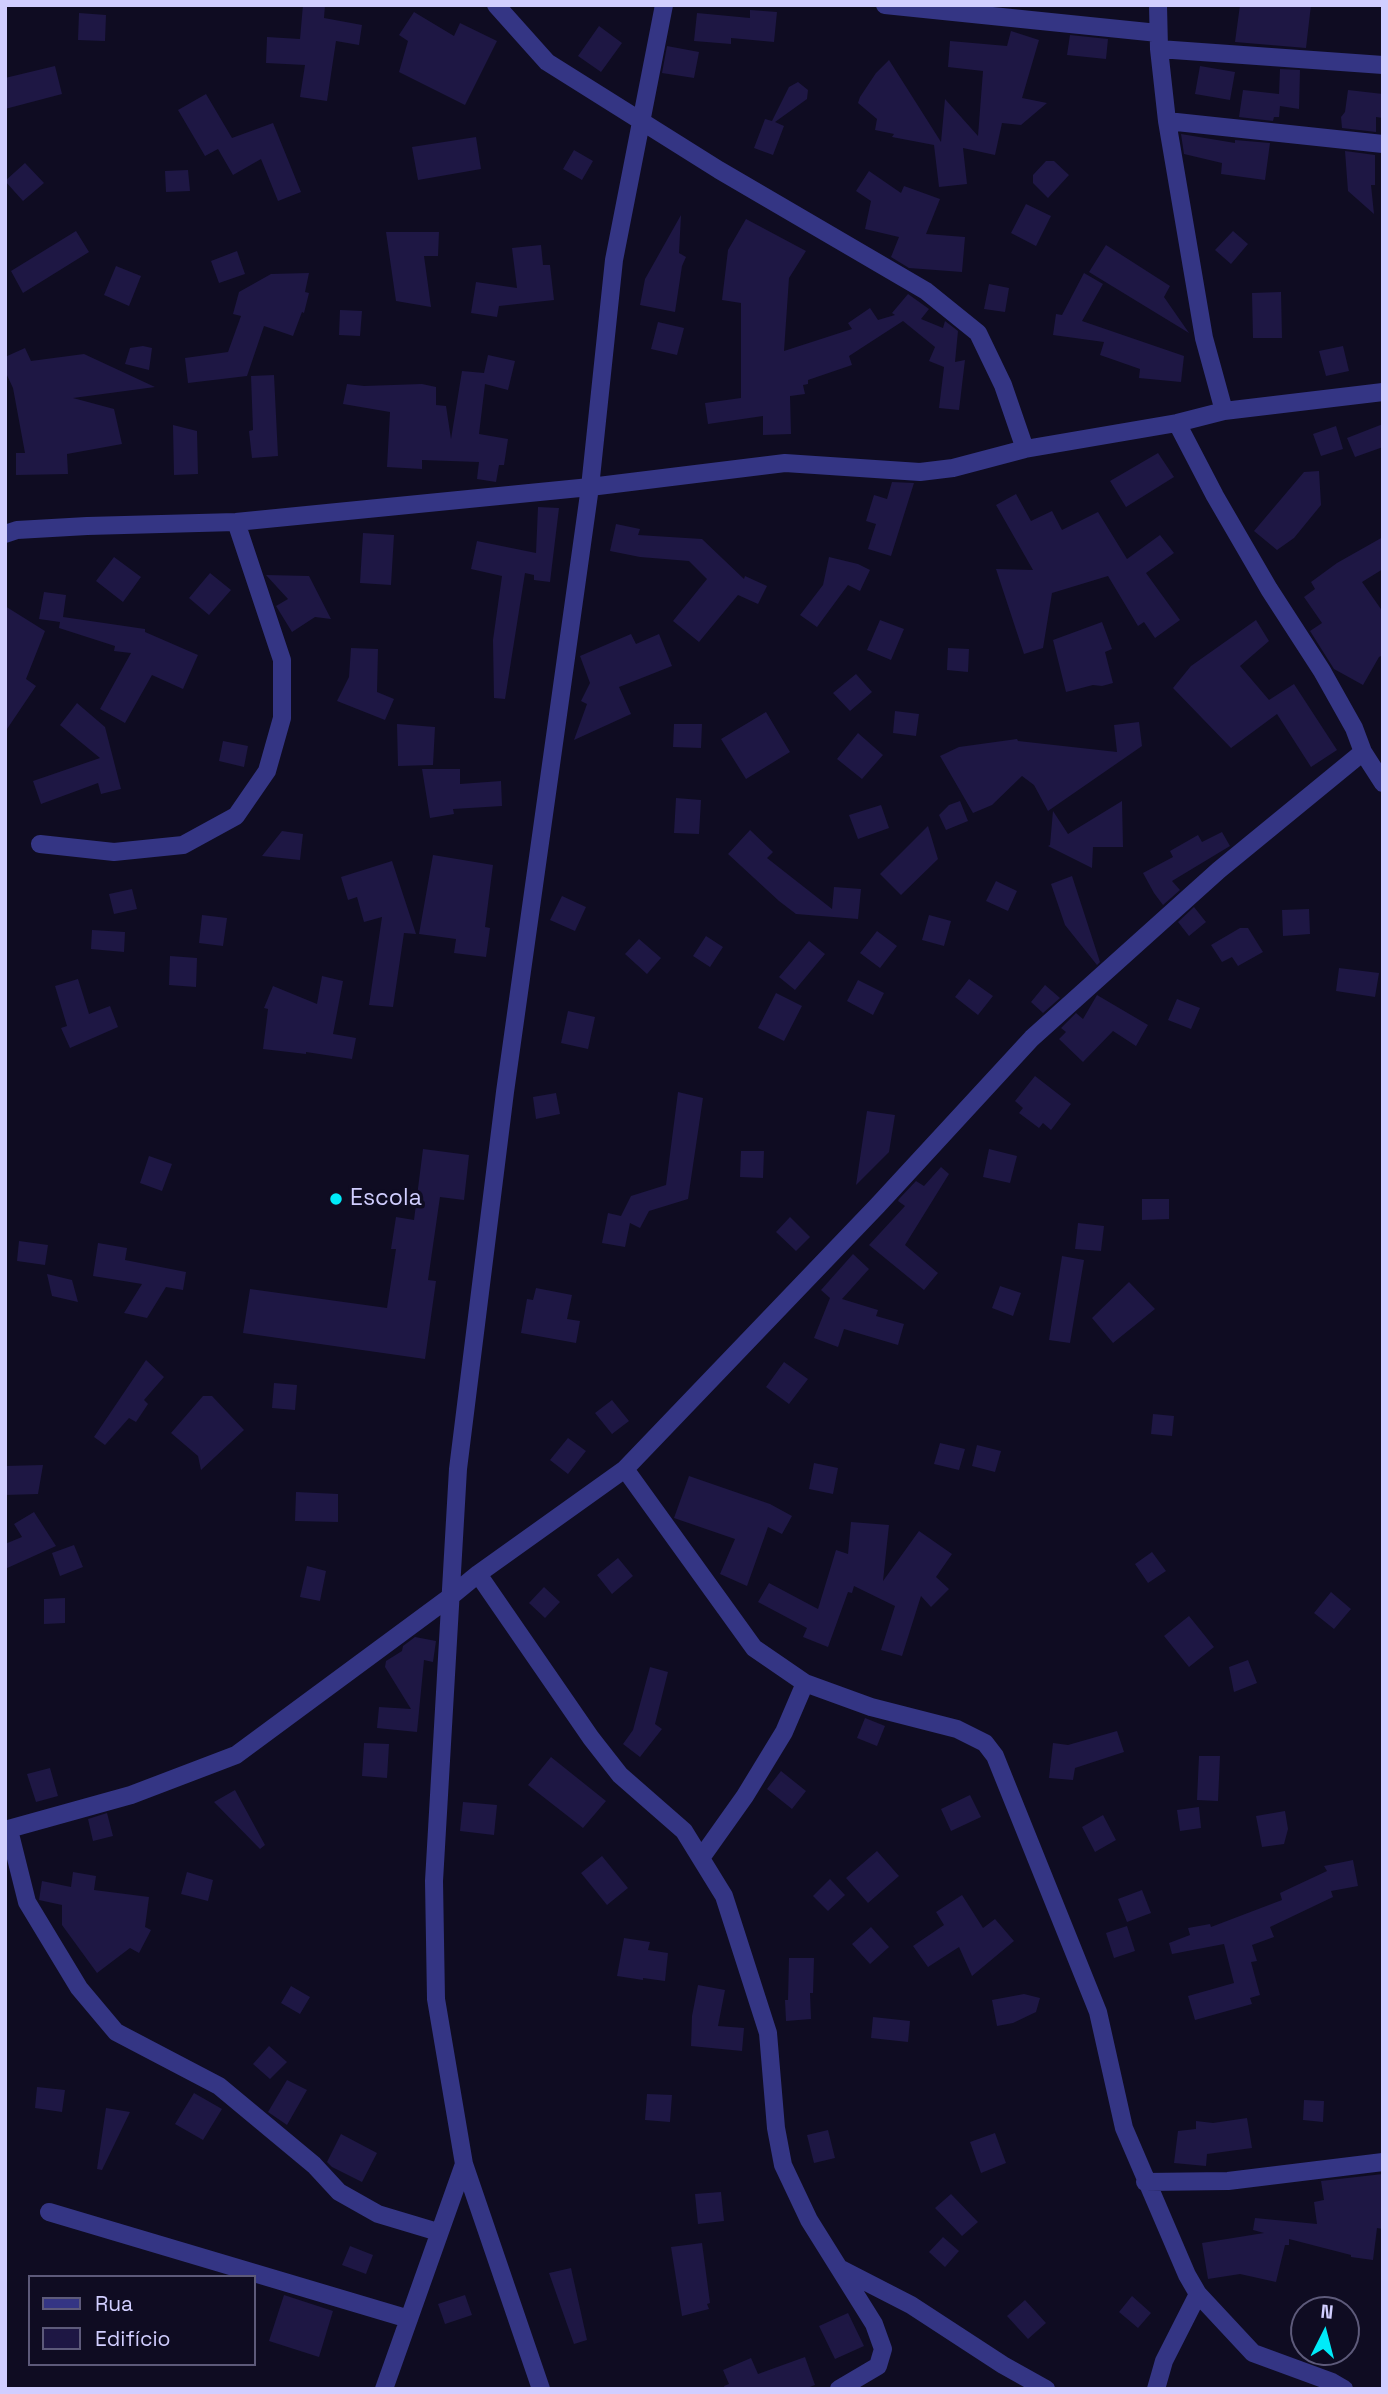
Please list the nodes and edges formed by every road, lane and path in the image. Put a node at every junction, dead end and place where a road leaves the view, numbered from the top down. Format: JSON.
{"nodes":[{"id":1,"x":496,"y":5,"type":"edge"},
{"id":2,"x":664,"y":5,"type":"edge"},
{"id":3,"x":885,"y":5,"type":"edge"},
{"id":4,"x":1158,"y":5,"type":"edge"},
{"id":5,"x":1159,"y":41,"type":"junction"},
{"id":6,"x":1383,"y":65,"type":"edge"},
{"id":7,"x":642,"y":120,"type":"junction"},
{"id":8,"x":1167,"y":121,"type":"junction"},
{"id":9,"x":1383,"y":144,"type":"edge"},
{"id":10,"x":1383,"y":392,"type":"edge"},
{"id":11,"x":1224,"y":411,"type":"junction"},
{"id":12,"x":1177,"y":423,"type":"junction"},
{"id":13,"x":1025,"y":449,"type":"junction"},
{"id":14,"x":590,"y":486,"type":"junction"},
{"id":15,"x":236,"y":522,"type":"junction"},
{"id":16,"x":5,"y":534,"type":"edge"},
{"id":17,"x":1363,"y":752,"type":"junction"},
{"id":18,"x":1383,"y":783,"type":"edge"},
{"id":19,"x":40,"y":844,"type":"dead end"},
{"id":20,"x":625,"y":1469,"type":"junction"},
{"id":21,"x":478,"y":1574,"type":"junction"},
{"id":22,"x":450,"y":1597,"type":"junction"},
{"id":23,"x":805,"y":1683,"type":"junction"},
{"id":24,"x":7,"y":1830,"type":"edge"},
{"id":25,"x":701,"y":1858,"type":"junction"},
{"id":26,"x":1383,"y":2162,"type":"edge"},
{"id":27,"x":464,"y":2164,"type":"junction"},
{"id":28,"x":1145,"y":2182,"type":"junction"},
{"id":29,"x":49,"y":2212,"type":"dead end"},
{"id":30,"x":439,"y":2232,"type":"junction"},
{"id":31,"x":839,"y":2268,"type":"junction"},
{"id":32,"x":1198,"y":2294,"type":"junction"},
{"id":33,"x":409,"y":2319,"type":"junction"},
{"id":34,"x":384,"y":2389,"type":"edge"},
{"id":35,"x":541,"y":2389,"type":"edge"},
{"id":36,"x":839,"y":2389,"type":"edge"},
{"id":37,"x":1046,"y":2389,"type":"edge"},
{"id":38,"x":1156,"y":2389,"type":"edge"},
{"id":39,"x":1344,"y":2389,"type":"edge"}],
"edges":[{"from":1,"to":7,"type":"street"},
{"from":2,"to":7,"type":"street"},
{"from":3,"to":5,"type":"street"},
{"from":4,"to":5,"type":"street"},
{"from":5,"to":6,"type":"street"},
{"from":5,"to":8,"type":"street"},
{"from":7,"to":13,"type":"street"},
{"from":7,"to":14,"type":"street"},
{"from":8,"to":9,"type":"street"},
{"from":8,"to":11,"type":"street"},
{"from":10,"to":11,"type":"street"},
{"from":11,"to":12,"type":"street"},
{"from":12,"to":13,"type":"street"},
{"from":12,"to":17,"type":"street"},
{"from":13,"to":14,"type":"street"},
{"from":14,"to":15,"type":"street"},
{"from":14,"to":22,"type":"street"},
{"from":15,"to":16,"type":"street"},
{"from":15,"to":19,"type":"street"},
{"from":17,"to":18,"type":"street"},
{"from":17,"to":20,"type":"street"},
{"from":20,"to":21,"type":"street"},
{"from":20,"to":23,"type":"street"},
{"from":21,"to":22,"type":"street"},
{"from":21,"to":25,"type":"street"},
{"from":22,"to":24,"type":"street"},
{"from":22,"to":27,"type":"street"},
{"from":23,"to":25,"type":"street"},
{"from":23,"to":28,"type":"street"},
{"from":24,"to":30,"type":"street"},
{"from":25,"to":31,"type":"street"},
{"from":26,"to":28,"type":"street"},
{"from":27,"to":30,"type":"street"},
{"from":27,"to":35,"type":"street"},
{"from":28,"to":32,"type":"street"},
{"from":29,"to":33,"type":"street"},
{"from":30,"to":33,"type":"street"},
{"from":31,"to":36,"type":"street"},
{"from":31,"to":37,"type":"street"},
{"from":32,"to":38,"type":"street"},
{"from":32,"to":39,"type":"street"},
{"from":33,"to":34,"type":"street"}]}
